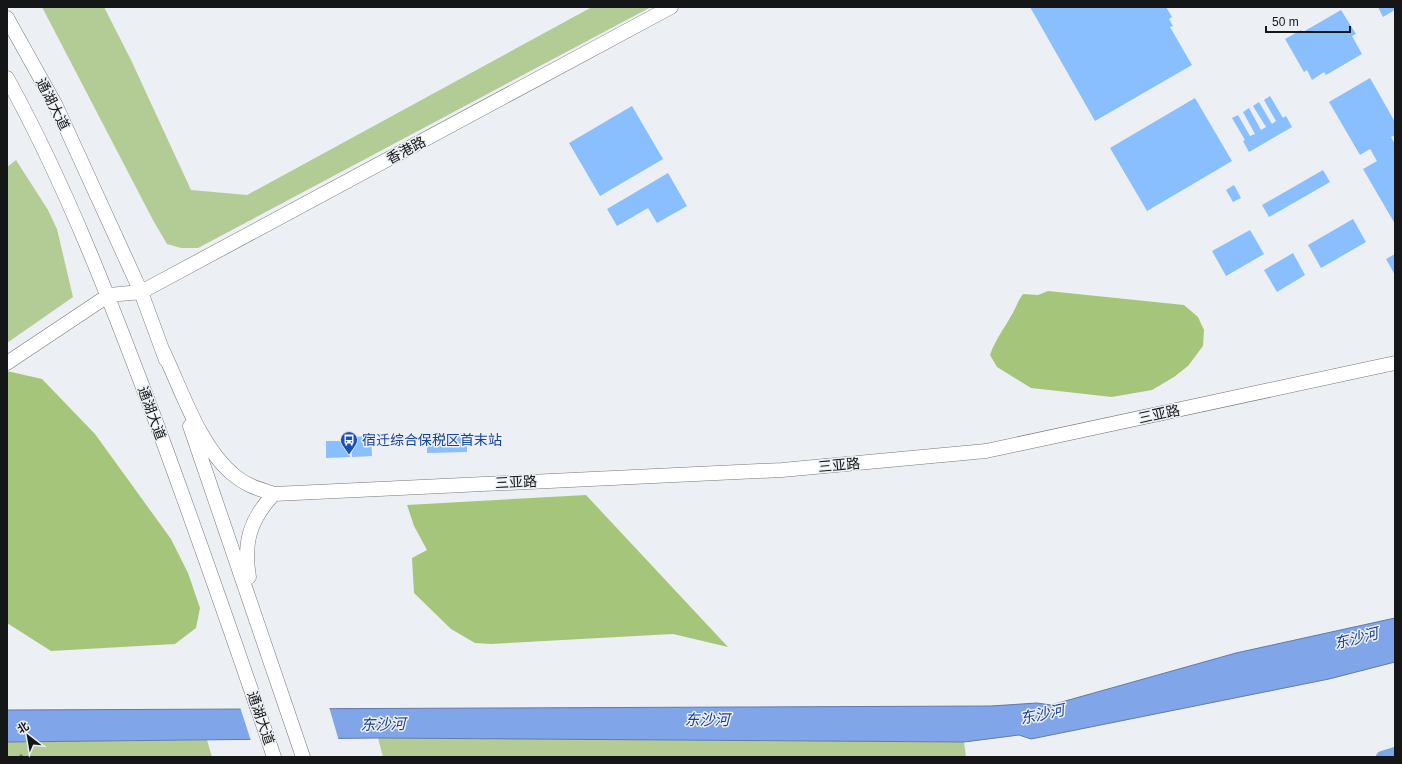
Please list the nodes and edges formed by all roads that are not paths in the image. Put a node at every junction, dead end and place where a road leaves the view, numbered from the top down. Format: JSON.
{"nodes":[{"id":1,"x":671,"y":7,"type":"edge"},
{"id":2,"x":7,"y":18,"type":"edge"},
{"id":3,"x":7,"y":78,"type":"edge"},
{"id":4,"x":141,"y":292,"type":"junction"},
{"id":5,"x":109,"y":296,"type":"junction"},
{"id":6,"x":163,"y":350,"type":"junction"},
{"id":7,"x":7,"y":362,"type":"edge"},
{"id":8,"x":1395,"y":364,"type":"edge"},
{"id":9,"x":274,"y":494,"type":"junction"},
{"id":10,"x":257,"y":618,"type":"junction"},
{"id":11,"x":274,"y":757,"type":"edge"},
{"id":12,"x":303,"y":757,"type":"edge"}],
"edges":[{"from":1,"to":4,"type":"street","name":"香港路"},
{"from":2,"to":4,"type":"street","name":"通湖大道"},
{"from":3,"to":5,"type":"street","name":"通湖大道"},
{"from":4,"to":5,"type":"street"},
{"from":4,"to":6,"type":"street","name":"通湖大道"},
{"from":5,"to":7,"type":"street"},
{"from":5,"to":11,"type":"street","name":"通湖大道"},
{"from":6,"to":9,"type":"street"},
{"from":6,"to":10,"type":"street","name":"通湖大道"},
{"from":8,"to":9,"type":"street","name":"三亚路"},
{"from":9,"to":10,"type":"street"},
{"from":10,"to":12,"type":"street","name":"通湖大道"}]}
